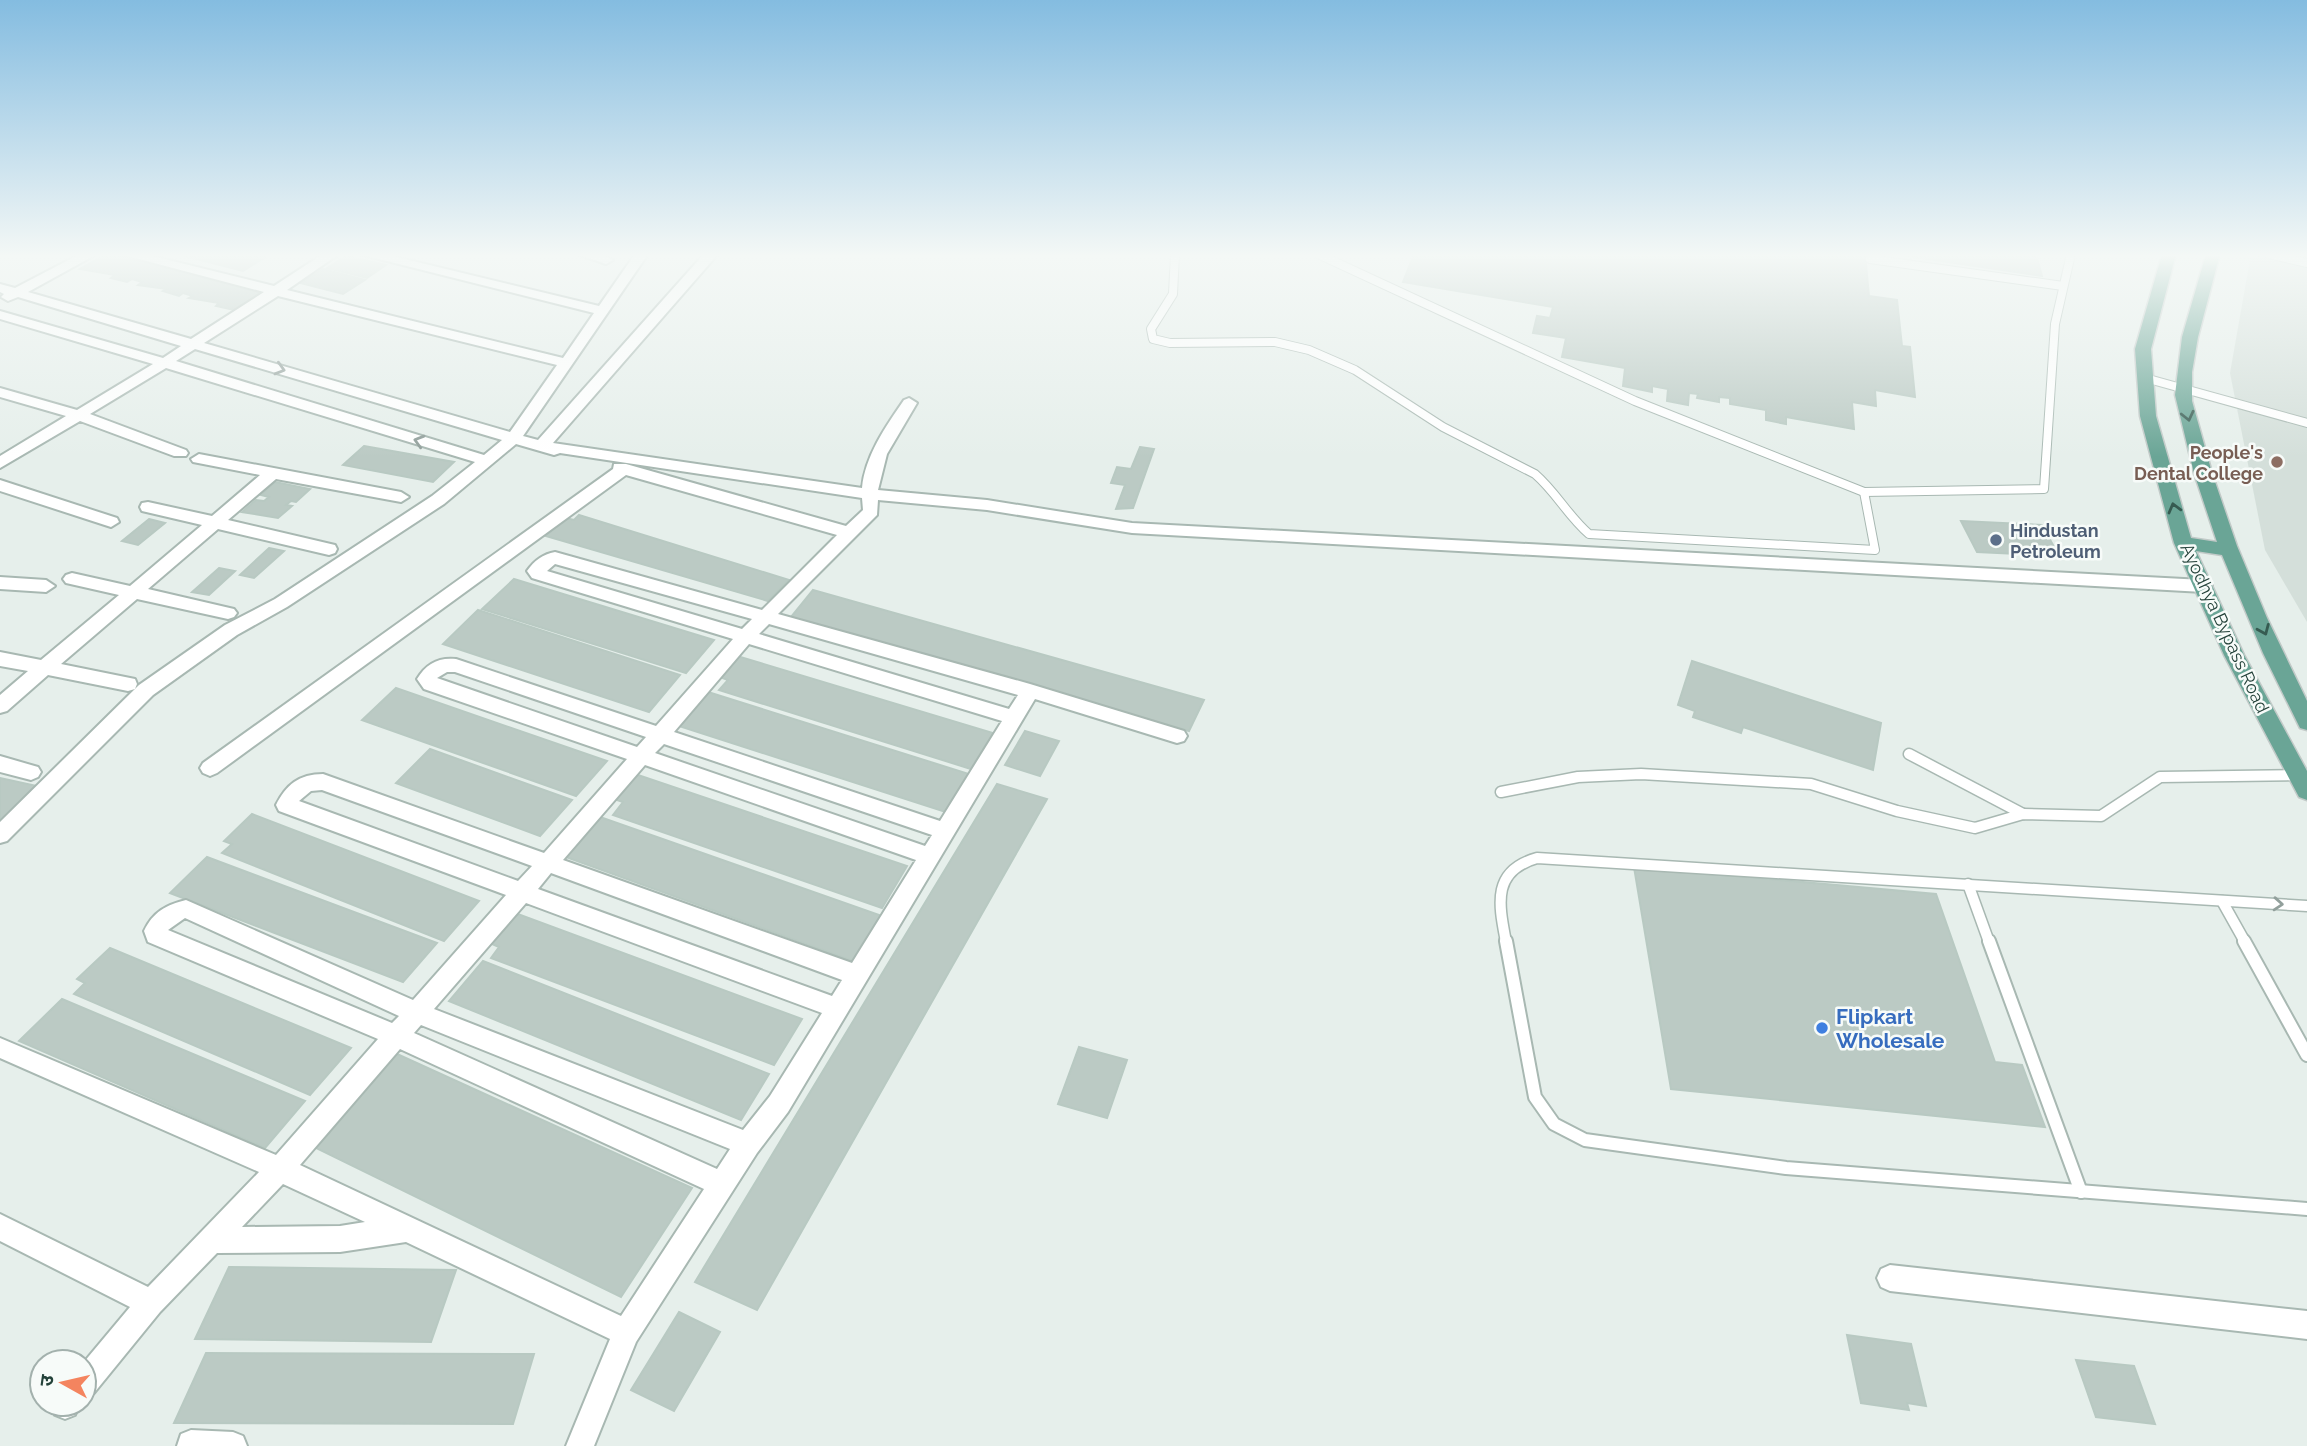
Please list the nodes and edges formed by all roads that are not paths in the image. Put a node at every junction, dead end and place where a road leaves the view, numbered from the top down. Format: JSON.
{"nodes":[{"id":1,"x":22,"y":321,"type":"edge"},
{"id":2,"x":110,"y":321,"type":"edge"},
{"id":3,"x":228,"y":321,"type":"edge"},
{"id":4,"x":399,"y":321,"type":"edge"},
{"id":5,"x":597,"y":321,"type":"edge"},
{"id":6,"x":652,"y":321,"type":"edge"},
{"id":7,"x":1156,"y":321,"type":"edge"},
{"id":8,"x":1464,"y":321,"type":"edge"},
{"id":9,"x":2056,"y":321,"type":"edge"},
{"id":10,"x":2151,"y":321,"type":"edge"},
{"id":11,"x":2193,"y":321,"type":"edge"},
{"id":12,"x":191,"y":346,"type":"junction"},
{"id":13,"x":164,"y":363,"type":"junction"},
{"id":14,"x":567,"y":363,"type":"junction"},
{"id":15,"x":2145,"y":377,"type":"junction"},
{"id":16,"x":2183,"y":388,"type":"junction"},
{"id":17,"x":0,"y":392,"type":"edge"},
{"id":18,"x":909,"y":403,"type":"dead end"},
{"id":19,"x":78,"y":415,"type":"junction"},
{"id":20,"x":2307,"y":423,"type":"edge"},
{"id":21,"x":514,"y":438,"type":"junction"},
{"id":22,"x":542,"y":446,"type":"junction"},
{"id":23,"x":180,"y":453,"type":"dead end"},
{"id":24,"x":199,"y":459,"type":"dead end"},
{"id":25,"x":485,"y":460,"type":"junction"},
{"id":26,"x":0,"y":463,"type":"edge"},
{"id":27,"x":623,"y":469,"type":"junction"},
{"id":28,"x":273,"y":473,"type":"junction"},
{"id":29,"x":0,"y":485,"type":"edge"},
{"id":30,"x":1864,"y":492,"type":"junction"},
{"id":31,"x":867,"y":494,"type":"junction"},
{"id":32,"x":401,"y":498,"type":"dead end"},
{"id":33,"x":148,"y":508,"type":"dead end"},
{"id":34,"x":111,"y":522,"type":"dead end"},
{"id":35,"x":215,"y":523,"type":"junction"},
{"id":36,"x":851,"y":533,"type":"junction"},
{"id":37,"x":2183,"y":543,"type":"junction"},
{"id":38,"x":329,"y":549,"type":"dead end"},
{"id":39,"x":2230,"y":550,"type":"junction"},
{"id":40,"x":72,"y":579,"type":"dead end"},
{"id":41,"x":0,"y":583,"type":"edge"},
{"id":42,"x":46,"y":586,"type":"dead end"},
{"id":43,"x":2203,"y":586,"type":"junction"},
{"id":44,"x":133,"y":593,"type":"junction"},
{"id":45,"x":228,"y":612,"type":"dead end"},
{"id":46,"x":766,"y":618,"type":"junction"},
{"id":47,"x":747,"y":635,"type":"junction"},
{"id":48,"x":0,"y":659,"type":"edge"},
{"id":49,"x":45,"y":668,"type":"junction"},
{"id":50,"x":128,"y":684,"type":"dead end"},
{"id":51,"x":1030,"y":691,"type":"junction"},
{"id":52,"x":0,"y":706,"type":"edge"},
{"id":53,"x":1015,"y":718,"type":"junction"},
{"id":54,"x":2307,"y":722,"type":"edge"},
{"id":55,"x":659,"y":734,"type":"junction"},
{"id":56,"x":1177,"y":736,"type":"dead end"},
{"id":57,"x":2284,"y":750,"type":"junction"},
{"id":58,"x":2307,"y":752,"type":"edge"},
{"id":59,"x":1909,"y":754,"type":"dead end"},
{"id":60,"x":640,"y":755,"type":"junction"},
{"id":61,"x":0,"y":764,"type":"edge"},
{"id":62,"x":211,"y":768,"type":"dead end"},
{"id":63,"x":31,"y":772,"type":"dead end"},
{"id":64,"x":2302,"y":783,"type":"edge"},
{"id":65,"x":1501,"y":792,"type":"dead end"},
{"id":66,"x":2023,"y":814,"type":"junction"},
{"id":67,"x":946,"y":831,"type":"junction"},
{"id":68,"x":0,"y":835,"type":"edge"},
{"id":69,"x":930,"y":856,"type":"junction"},
{"id":70,"x":547,"y":863,"type":"junction"},
{"id":71,"x":1968,"y":884,"type":"junction"},
{"id":72,"x":521,"y":893,"type":"junction"},
{"id":73,"x":2222,"y":901,"type":"junction"},
{"id":74,"x":2307,"y":906,"type":"edge"},
{"id":75,"x":857,"y":975,"type":"junction"},
{"id":76,"x":837,"y":1008,"type":"junction"},
{"id":77,"x":417,"y":1013,"type":"junction"},
{"id":78,"x":396,"y":1036,"type":"junction"},
{"id":79,"x":2,"y":1048,"type":"dead end"},
{"id":80,"x":2307,"y":1055,"type":"edge"},
{"id":81,"x":748,"y":1144,"type":"junction"},
{"id":82,"x":280,"y":1169,"type":"junction"},
{"id":83,"x":722,"y":1184,"type":"junction"},
{"id":84,"x":2081,"y":1192,"type":"junction"},
{"id":85,"x":2307,"y":1209,"type":"edge"},
{"id":86,"x":0,"y":1227,"type":"edge"},
{"id":87,"x":407,"y":1229,"type":"junction"},
{"id":88,"x":212,"y":1240,"type":"junction"},
{"id":89,"x":1890,"y":1278,"type":"dead end"},
{"id":90,"x":151,"y":1303,"type":"junction"},
{"id":91,"x":2307,"y":1325,"type":"edge"},
{"id":92,"x":626,"y":1333,"type":"junction"},
{"id":93,"x":98,"y":1365,"type":"edge"},
{"id":94,"x":191,"y":1444,"type":"dead end"},
{"id":95,"x":233,"y":1446,"type":"edge"},
{"id":96,"x":580,"y":1446,"type":"edge"}],
"edges":[{"from":1,"to":13,"type":"street"},
{"from":2,"to":12,"type":"street"},
{"from":3,"to":12,"type":"street"},
{"from":4,"to":14,"type":"street"},
{"from":5,"to":14,"type":"street"},
{"from":6,"to":22,"type":"street"},
{"from":7,"to":30,"type":"lane"},
{"from":8,"to":30,"type":"lane"},
{"from":9,"to":30,"type":"lane"},
{"from":10,"to":15,"type":"main road","name":"Ayodhya Bypass Road"},
{"from":11,"to":16,"type":"main road","name":"Ayodhya Bypass Road"},
{"from":12,"to":13,"type":"street"},
{"from":12,"to":21,"type":"street","one_way":true},
{"from":13,"to":19,"type":"street"},
{"from":25,"to":13,"type":"street","one_way":true},
{"from":14,"to":21,"type":"street"},
{"from":15,"to":16,"type":"lane"},
{"from":37,"to":15,"type":"main road","name":"Ayodhya Bypass Road","one_way":true},
{"from":16,"to":20,"type":"lane"},
{"from":16,"to":39,"type":"main road","name":"Ayodhya Bypass Road","one_way":true},
{"from":17,"to":19,"type":"street"},
{"from":18,"to":31,"type":"street"},
{"from":19,"to":23,"type":"street"},
{"from":19,"to":26,"type":"street"},
{"from":21,"to":22,"type":"street"},
{"from":21,"to":25,"type":"street"},
{"from":22,"to":27,"type":"street"},
{"from":22,"to":31,"type":"street"},
{"from":24,"to":28,"type":"street"},
{"from":25,"to":68,"type":"street"},
{"from":27,"to":36,"type":"street"},
{"from":27,"to":62,"type":"street"},
{"from":28,"to":32,"type":"street"},
{"from":28,"to":35,"type":"street"},
{"from":29,"to":34,"type":"street"},
{"from":31,"to":36,"type":"street"},
{"from":31,"to":43,"type":"street"},
{"from":33,"to":35,"type":"street"},
{"from":35,"to":38,"type":"street"},
{"from":35,"to":44,"type":"street"},
{"from":36,"to":46,"type":"street"},
{"from":37,"to":39,"type":"main road"},
{"from":37,"to":43,"type":"main road","name":"Ayodhya Bypass Road"},
{"from":39,"to":54,"type":"main road","name":"Ayodhya Bypass Road","one_way":true},
{"from":40,"to":44,"type":"street"},
{"from":41,"to":42,"type":"street"},
{"from":43,"to":57,"type":"main road","name":"Ayodhya Bypass Road"},
{"from":44,"to":45,"type":"street"},
{"from":44,"to":49,"type":"street"},
{"from":46,"to":47,"type":"street"},
{"from":46,"to":47,"type":"street"},
{"from":46,"to":51,"type":"street"},
{"from":47,"to":53,"type":"street"},
{"from":47,"to":55,"type":"street"},
{"from":48,"to":49,"type":"street"},
{"from":49,"to":50,"type":"street"},
{"from":49,"to":52,"type":"street"},
{"from":51,"to":53,"type":"street"},
{"from":51,"to":56,"type":"street"},
{"from":53,"to":67,"type":"street"},
{"from":55,"to":60,"type":"street"},
{"from":55,"to":60,"type":"street"},
{"from":55,"to":67,"type":"street"},
{"from":57,"to":58,"type":"main road"},
{"from":57,"to":64,"type":"main road","name":"Ayodhya Bypass Road"},
{"from":59,"to":66,"type":"lane"},
{"from":60,"to":69,"type":"street"},
{"from":60,"to":70,"type":"street"},
{"from":61,"to":63,"type":"street"},
{"from":64,"to":66,"type":"lane"},
{"from":65,"to":66,"type":"lane"},
{"from":67,"to":69,"type":"street"},
{"from":69,"to":75,"type":"street"},
{"from":70,"to":72,"type":"street"},
{"from":70,"to":72,"type":"street"},
{"from":70,"to":75,"type":"street"},
{"from":71,"to":73,"type":"lane"},
{"from":71,"to":84,"type":"lane"},
{"from":71,"to":84,"type":"lane"},
{"from":72,"to":76,"type":"street"},
{"from":72,"to":77,"type":"street"},
{"from":73,"to":74,"type":"lane","one_way":true},
{"from":73,"to":80,"type":"lane"},
{"from":75,"to":76,"type":"street"},
{"from":76,"to":81,"type":"street"},
{"from":77,"to":78,"type":"street"},
{"from":77,"to":78,"type":"street"},
{"from":77,"to":81,"type":"street"},
{"from":78,"to":82,"type":"street"},
{"from":78,"to":83,"type":"street"},
{"from":79,"to":82,"type":"street"},
{"from":81,"to":83,"type":"street"},
{"from":82,"to":87,"type":"street"},
{"from":82,"to":88,"type":"street"},
{"from":83,"to":92,"type":"street"},
{"from":84,"to":85,"type":"lane"},
{"from":86,"to":90,"type":"street"},
{"from":87,"to":88,"type":"street"},
{"from":87,"to":92,"type":"street"},
{"from":88,"to":90,"type":"street"},
{"from":89,"to":91,"type":"street"},
{"from":90,"to":93,"type":"street"},
{"from":92,"to":96,"type":"street"},
{"from":94,"to":95,"type":"street"}]}
